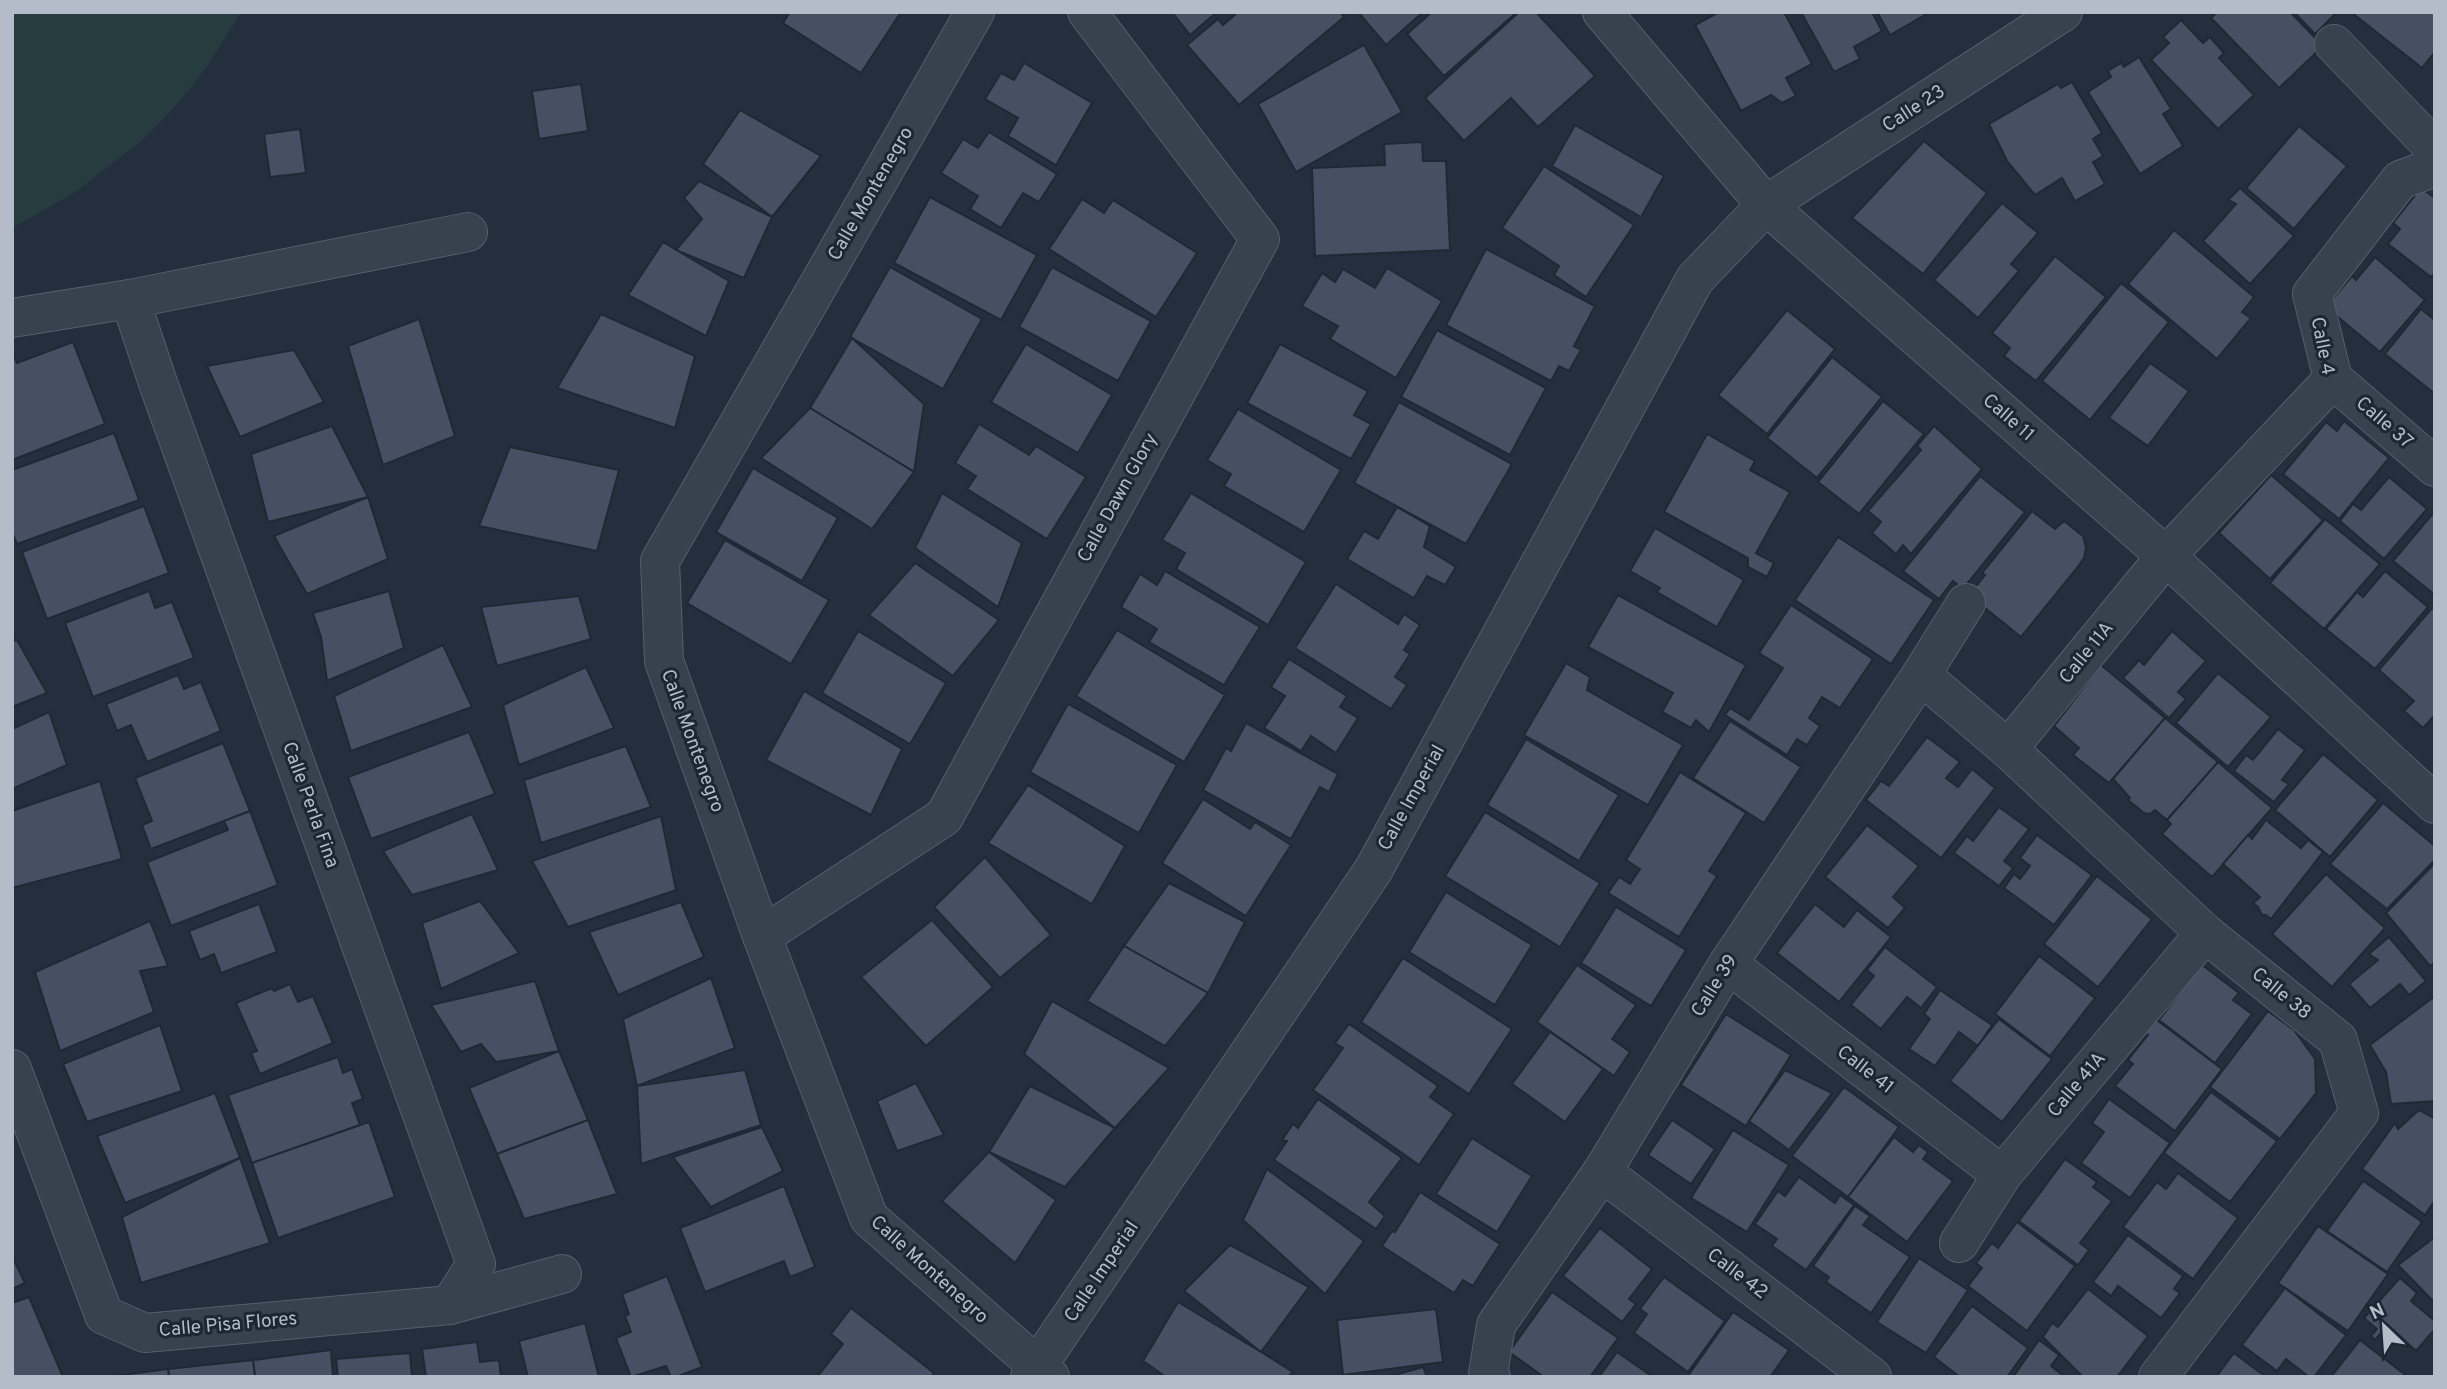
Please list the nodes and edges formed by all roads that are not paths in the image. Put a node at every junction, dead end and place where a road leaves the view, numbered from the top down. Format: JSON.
{"nodes":[{"id":1,"x":975,"y":12,"type":"edge"},
{"id":2,"x":1087,"y":12,"type":"edge"},
{"id":3,"x":1602,"y":12,"type":"edge"},
{"id":4,"x":2063,"y":12,"type":"edge"},
{"id":5,"x":2334,"y":44,"type":"dead end"},
{"id":6,"x":2435,"y":149,"type":"edge"},
{"id":7,"x":2435,"y":167,"type":"edge"},
{"id":8,"x":1766,"y":205,"type":"junction"},
{"id":9,"x":468,"y":232,"type":"dead end"},
{"id":10,"x":130,"y":299,"type":"junction"},
{"id":11,"x":12,"y":318,"type":"edge"},
{"id":12,"x":2333,"y":379,"type":"junction"},
{"id":13,"x":2435,"y":467,"type":"edge"},
{"id":14,"x":2166,"y":556,"type":"junction"},
{"id":15,"x":1965,"y":603,"type":"dead end"},
{"id":16,"x":1922,"y":675,"type":"junction"},
{"id":17,"x":2008,"y":749,"type":"junction"},
{"id":18,"x":2435,"y":804,"type":"edge"},
{"id":19,"x":2205,"y":933,"type":"junction"},
{"id":20,"x":762,"y":936,"type":"junction"},
{"id":21,"x":1728,"y":964,"type":"junction"},
{"id":22,"x":12,"y":1069,"type":"edge"},
{"id":23,"x":1602,"y":1172,"type":"junction"},
{"id":24,"x":2002,"y":1175,"type":"junction"},
{"id":25,"x":1959,"y":1243,"type":"dead end"},
{"id":26,"x":562,"y":1274,"type":"dead end"},
{"id":27,"x":450,"y":1305,"type":"junction"},
{"id":28,"x":1039,"y":1374,"type":"edge"},
{"id":29,"x":1491,"y":1377,"type":"edge"},
{"id":30,"x":1872,"y":1377,"type":"edge"},
{"id":31,"x":2158,"y":1377,"type":"edge"}],
"edges":[{"from":1,"to":20,"type":"street","name":"Calle Montenegro"},
{"from":2,"to":20,"type":"street","name":"Calle Dawn Glory"},
{"from":3,"to":8,"type":"street","name":"Calle 11"},
{"from":4,"to":8,"type":"street","name":"Calle 23"},
{"from":5,"to":6,"type":"street"},
{"from":7,"to":12,"type":"street","name":"Calle 4"},
{"from":8,"to":14,"type":"street","name":"Calle 11"},
{"from":8,"to":28,"type":"street","name":"Calle Imperial"},
{"from":9,"to":10,"type":"street"},
{"from":10,"to":11,"type":"street"},
{"from":10,"to":27,"type":"street","name":"Calle Perla Fina"},
{"from":12,"to":13,"type":"street","name":"Calle 37"},
{"from":12,"to":14,"type":"street","name":"Calle 4"},
{"from":14,"to":17,"type":"street","name":"Calle 11A"},
{"from":14,"to":18,"type":"street","name":"Calle 11"},
{"from":15,"to":16,"type":"street","name":"Calle 39"},
{"from":16,"to":17,"type":"street","name":"Calle 38"},
{"from":16,"to":21,"type":"street","name":"Calle 39"},
{"from":17,"to":19,"type":"street","name":"Calle 38"},
{"from":19,"to":24,"type":"street","name":"Calle 41A"},
{"from":19,"to":31,"type":"street","name":"Calle 38"},
{"from":20,"to":28,"type":"street","name":"Calle Montenegro"},
{"from":21,"to":23,"type":"street","name":"Calle 39"},
{"from":21,"to":24,"type":"street","name":"Calle 41"},
{"from":22,"to":27,"type":"street","name":"Calle Pisa Flores"},
{"from":23,"to":29,"type":"street","name":"Calle 39"},
{"from":23,"to":30,"type":"street","name":"Calle 42"},
{"from":24,"to":25,"type":"street","name":"Calle 41A"},
{"from":26,"to":27,"type":"street","name":"Calle Pisa Flores"}]}
